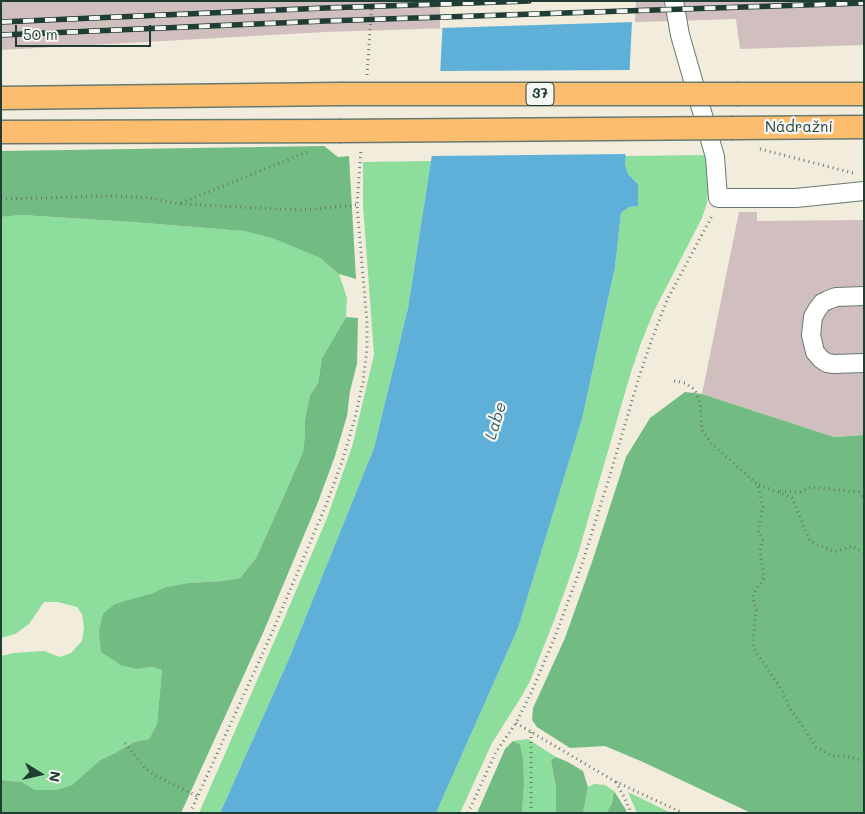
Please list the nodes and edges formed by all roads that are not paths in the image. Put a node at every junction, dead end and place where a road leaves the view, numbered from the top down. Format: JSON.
{"nodes":[{"id":1,"x":674,"y":1,"type":"edge"},
{"id":2,"x":864,"y":94,"type":"edge"},
{"id":3,"x":1,"y":98,"type":"edge"},
{"id":4,"x":864,"y":127,"type":"edge"},
{"id":5,"x":1,"y":132,"type":"edge"},
{"id":6,"x":864,"y":191,"type":"edge"},
{"id":7,"x":864,"y":296,"type":"edge"},
{"id":8,"x":864,"y":363,"type":"edge"}],
"edges":[{"from":1,"to":6,"type":"lane"},
{"from":2,"to":3,"type":"main road","number":"37","bridge":true},
{"from":4,"to":5,"type":"main road","name":"Nádražní","bridge":true},
{"from":7,"to":8,"type":"lane"}]}
